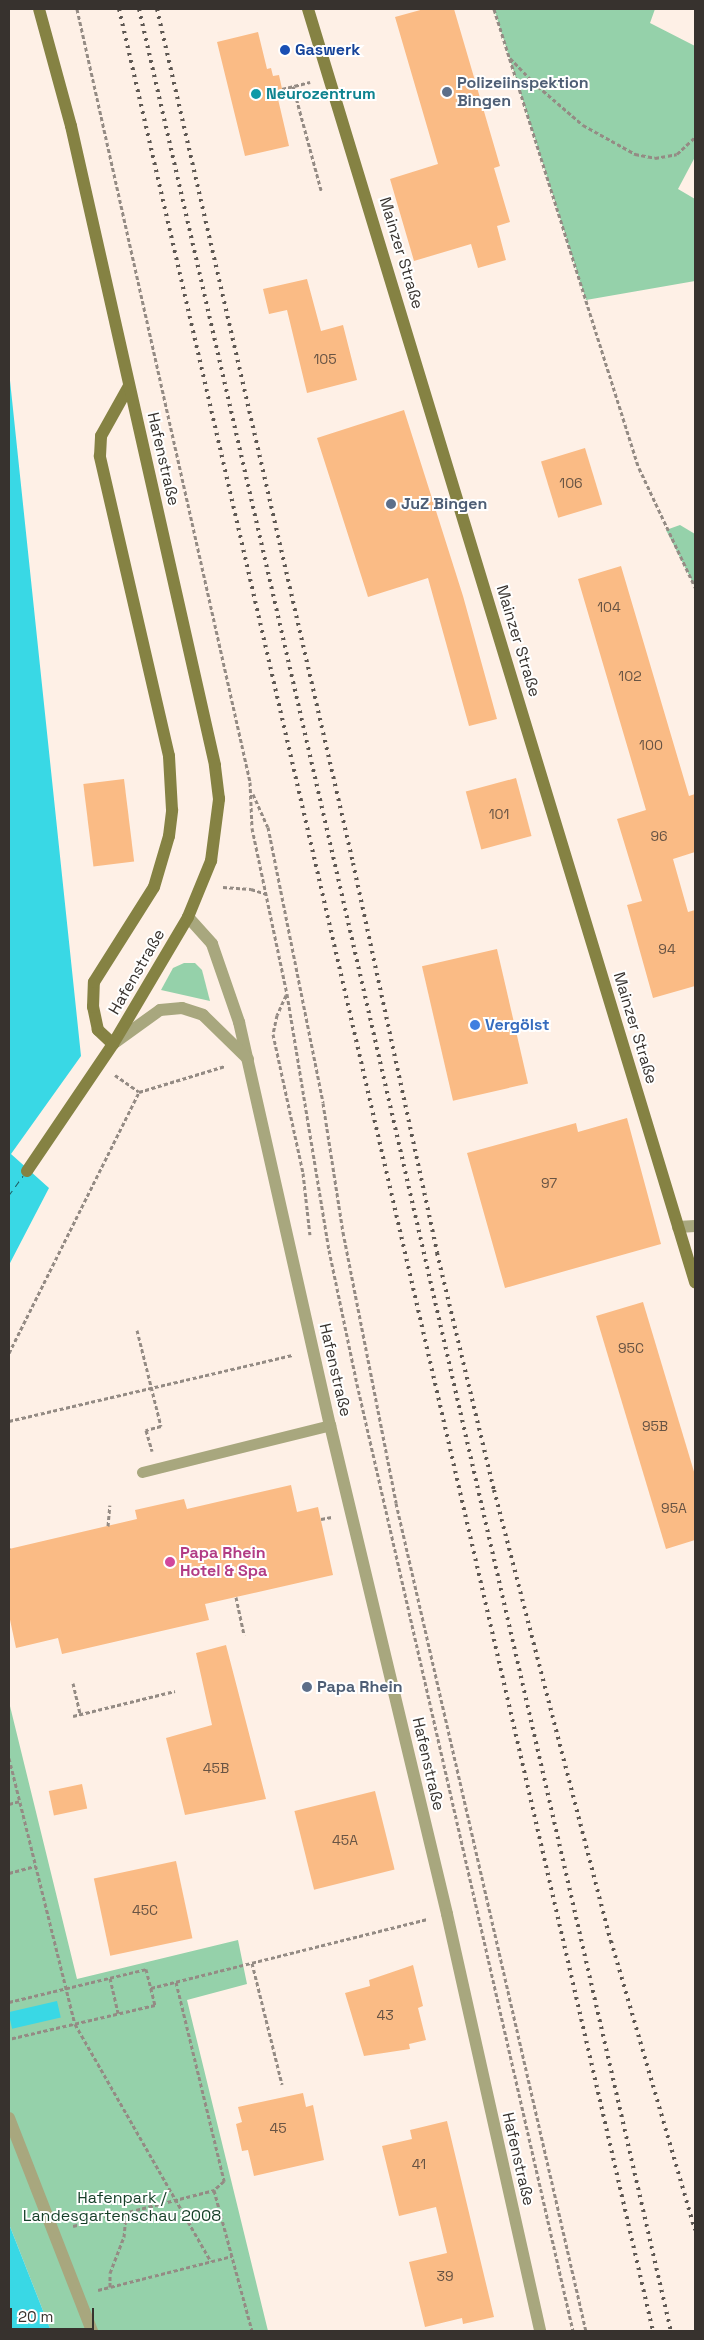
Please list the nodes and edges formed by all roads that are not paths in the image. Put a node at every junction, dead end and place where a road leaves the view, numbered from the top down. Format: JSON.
{"nodes":[{"id":1,"x":39,"y":9,"type":"edge"},
{"id":2,"x":308,"y":9,"type":"edge"},
{"id":3,"x":130,"y":386,"type":"junction"},
{"id":4,"x":188,"y":917,"type":"junction"},
{"id":5,"x":113,"y":1044,"type":"junction"},
{"id":6,"x":248,"y":1059,"type":"junction"},
{"id":7,"x":27,"y":1171,"type":"dead end"},
{"id":8,"x":695,"y":1226,"type":"edge"},
{"id":9,"x":678,"y":1227,"type":"junction"},
{"id":10,"x":695,"y":1282,"type":"edge"},
{"id":11,"x":330,"y":1425,"type":"junction"},
{"id":12,"x":142,"y":1472,"type":"dead end"},
{"id":13,"x":9,"y":2118,"type":"edge"},
{"id":14,"x":92,"y":2331,"type":"edge"},
{"id":15,"x":540,"y":2331,"type":"edge"}],
"edges":[{"from":1,"to":3,"type":"street","name":"Hafenstraße"},
{"from":2,"to":9,"type":"street","name":"Mainzer Straße"},
{"from":3,"to":4,"type":"street","name":"Hafenstraße"},
{"from":3,"to":5,"type":"street"},
{"from":4,"to":5,"type":"street","name":"Hafenstraße"},
{"from":4,"to":6,"type":"street","name":"Hafenstraße"},
{"from":5,"to":6,"type":"street","name":"Hafenstraße"},
{"from":5,"to":7,"type":"street","name":"Hafenstraße"},
{"from":6,"to":11,"type":"street","name":"Hafenstraße"},
{"from":8,"to":9,"type":"street"},
{"from":9,"to":10,"type":"street","name":"Mainzer Straße"},
{"from":11,"to":12,"type":"lane"},
{"from":11,"to":15,"type":"street","name":"Hafenstraße"},
{"from":13,"to":14,"type":"street"}]}
